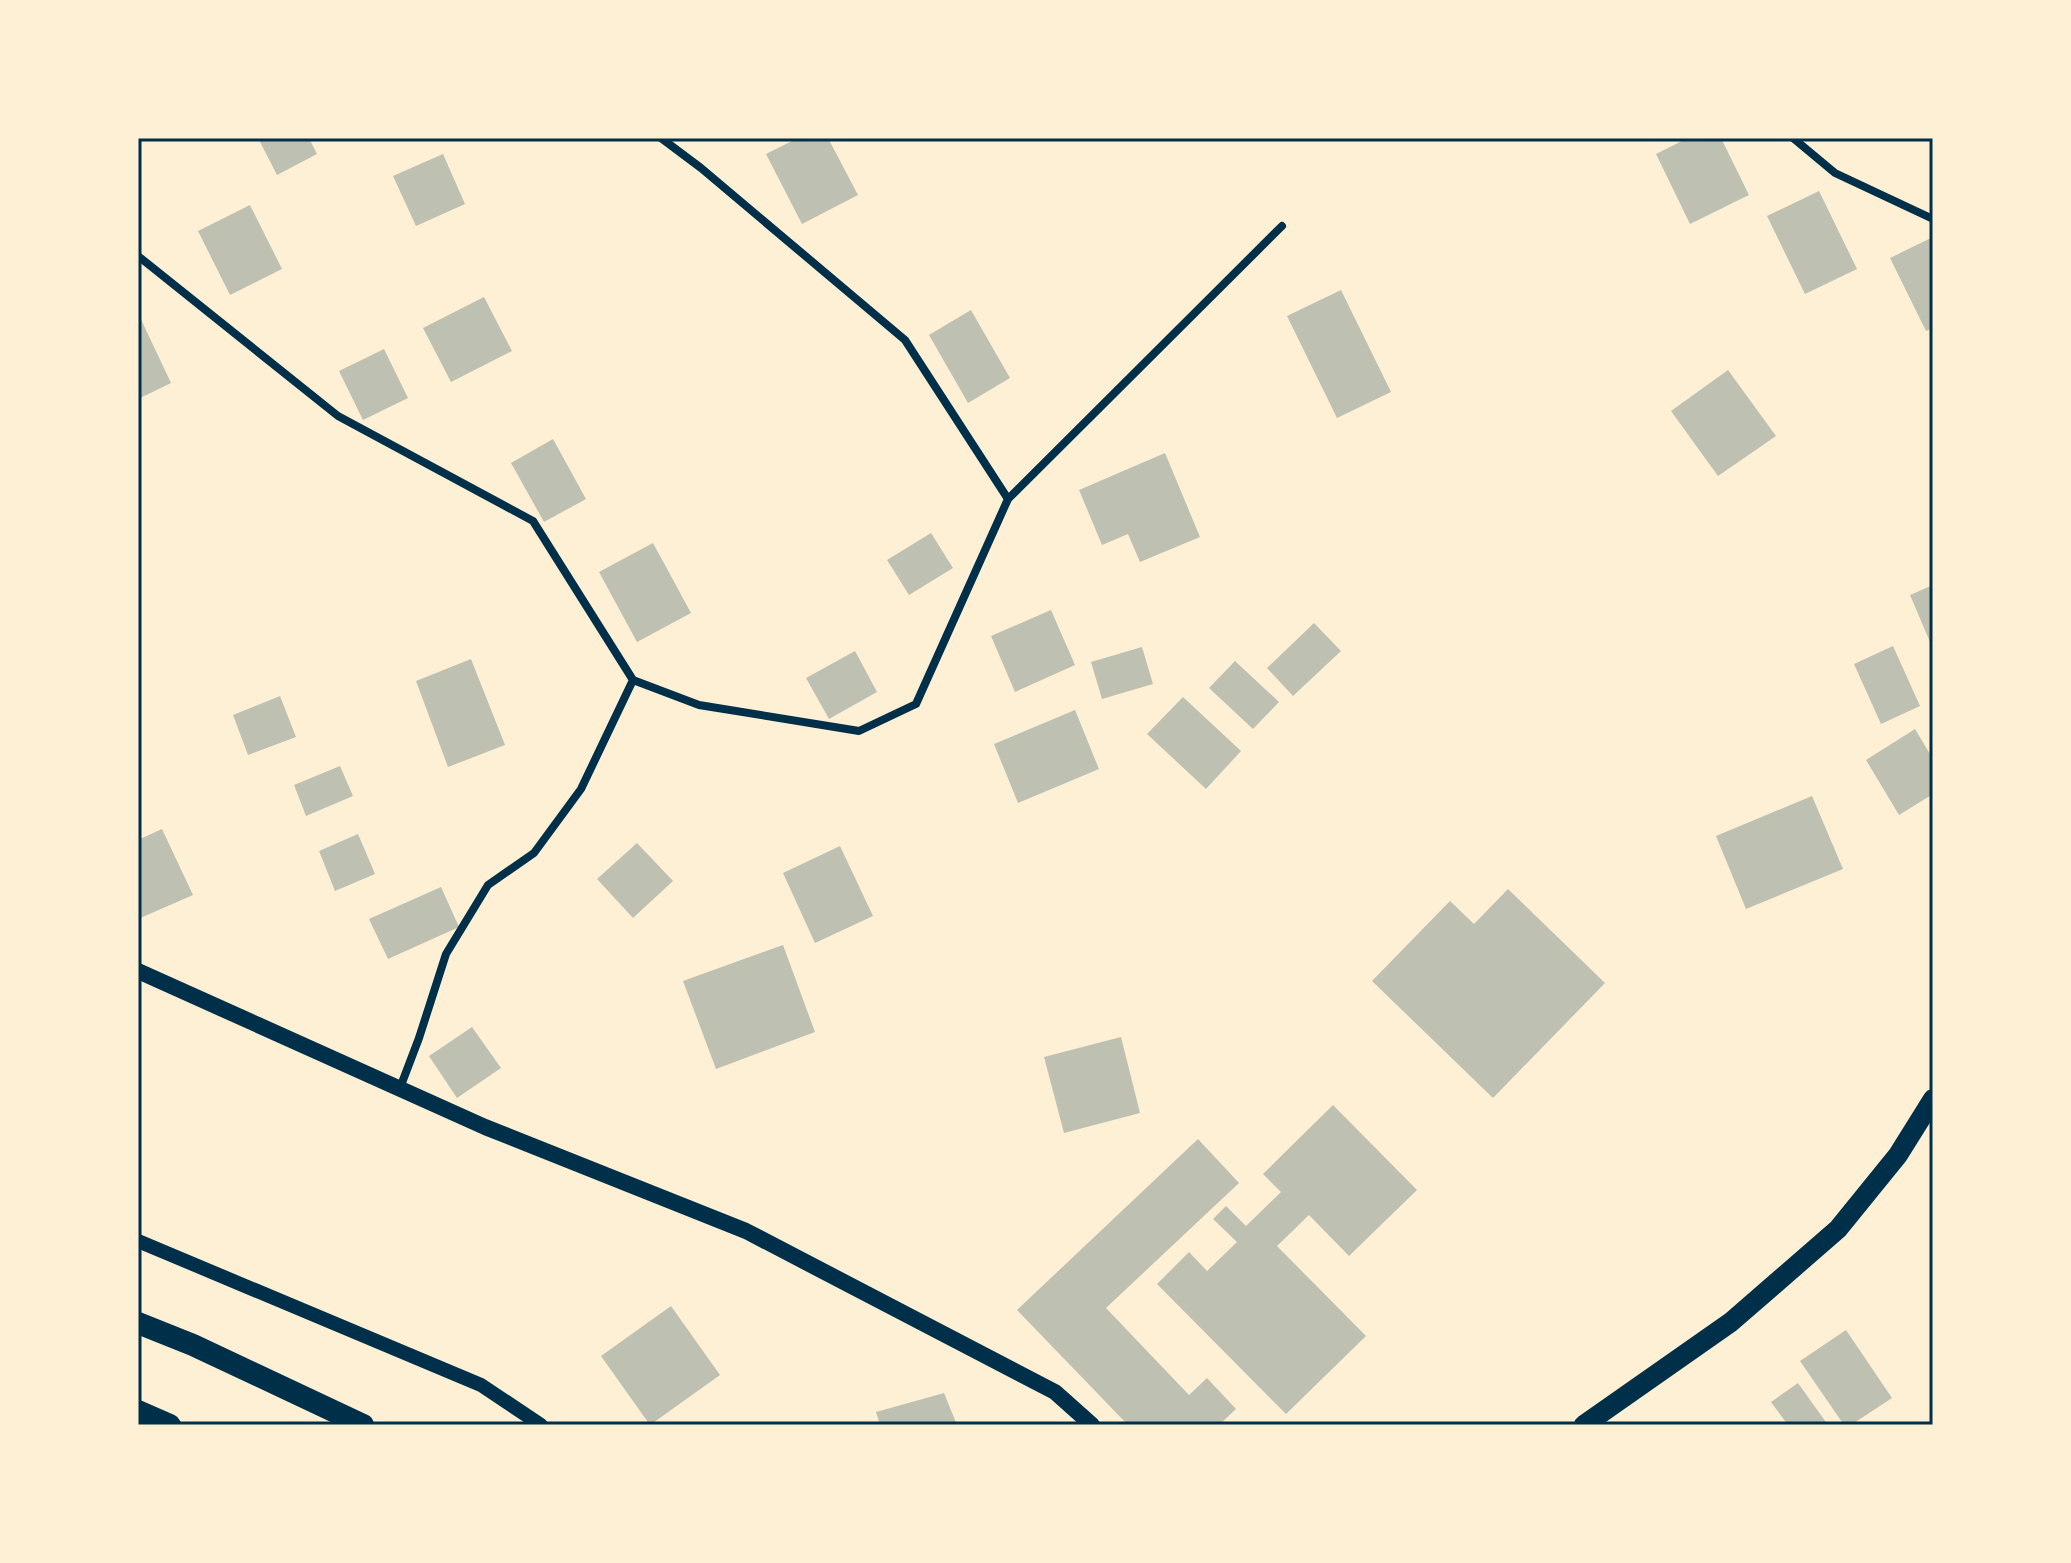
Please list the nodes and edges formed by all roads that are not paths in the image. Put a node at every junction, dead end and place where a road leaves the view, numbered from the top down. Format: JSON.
{"nodes":[{"id":1,"x":661,"y":138,"type":"edge"},
{"id":2,"x":1793,"y":138,"type":"edge"},
{"id":3,"x":1933,"y":219,"type":"edge"},
{"id":4,"x":1282,"y":226,"type":"dead end"},
{"id":5,"x":138,"y":256,"type":"edge"},
{"id":6,"x":1008,"y":499,"type":"junction"},
{"id":7,"x":633,"y":680,"type":"junction"},
{"id":8,"x":138,"y":971,"type":"edge"},
{"id":9,"x":399,"y":1089,"type":"junction"},
{"id":10,"x":1933,"y":1099,"type":"edge"},
{"id":11,"x":138,"y":1241,"type":"edge"},
{"id":12,"x":138,"y":1323,"type":"edge"},
{"id":13,"x":138,"y":1411,"type":"edge"},
{"id":14,"x":1593,"y":1423,"type":"edge"},
{"id":15,"x":170,"y":1425,"type":"edge"},
{"id":16,"x":363,"y":1425,"type":"edge"},
{"id":17,"x":541,"y":1425,"type":"edge"},
{"id":18,"x":1092,"y":1425,"type":"edge"}],
"edges":[{"from":1,"to":6,"type":"street"},
{"from":2,"to":3,"type":"street"},
{"from":4,"to":6,"type":"street"},
{"from":5,"to":7,"type":"street"},
{"from":6,"to":7,"type":"street"},
{"from":7,"to":9,"type":"street"},
{"from":8,"to":9,"type":"main road"},
{"from":9,"to":18,"type":"main road"},
{"from":10,"to":14,"type":"main road"},
{"from":11,"to":17,"type":"street"},
{"from":12,"to":16,"type":"highway"},
{"from":13,"to":15,"type":"highway"}]}
